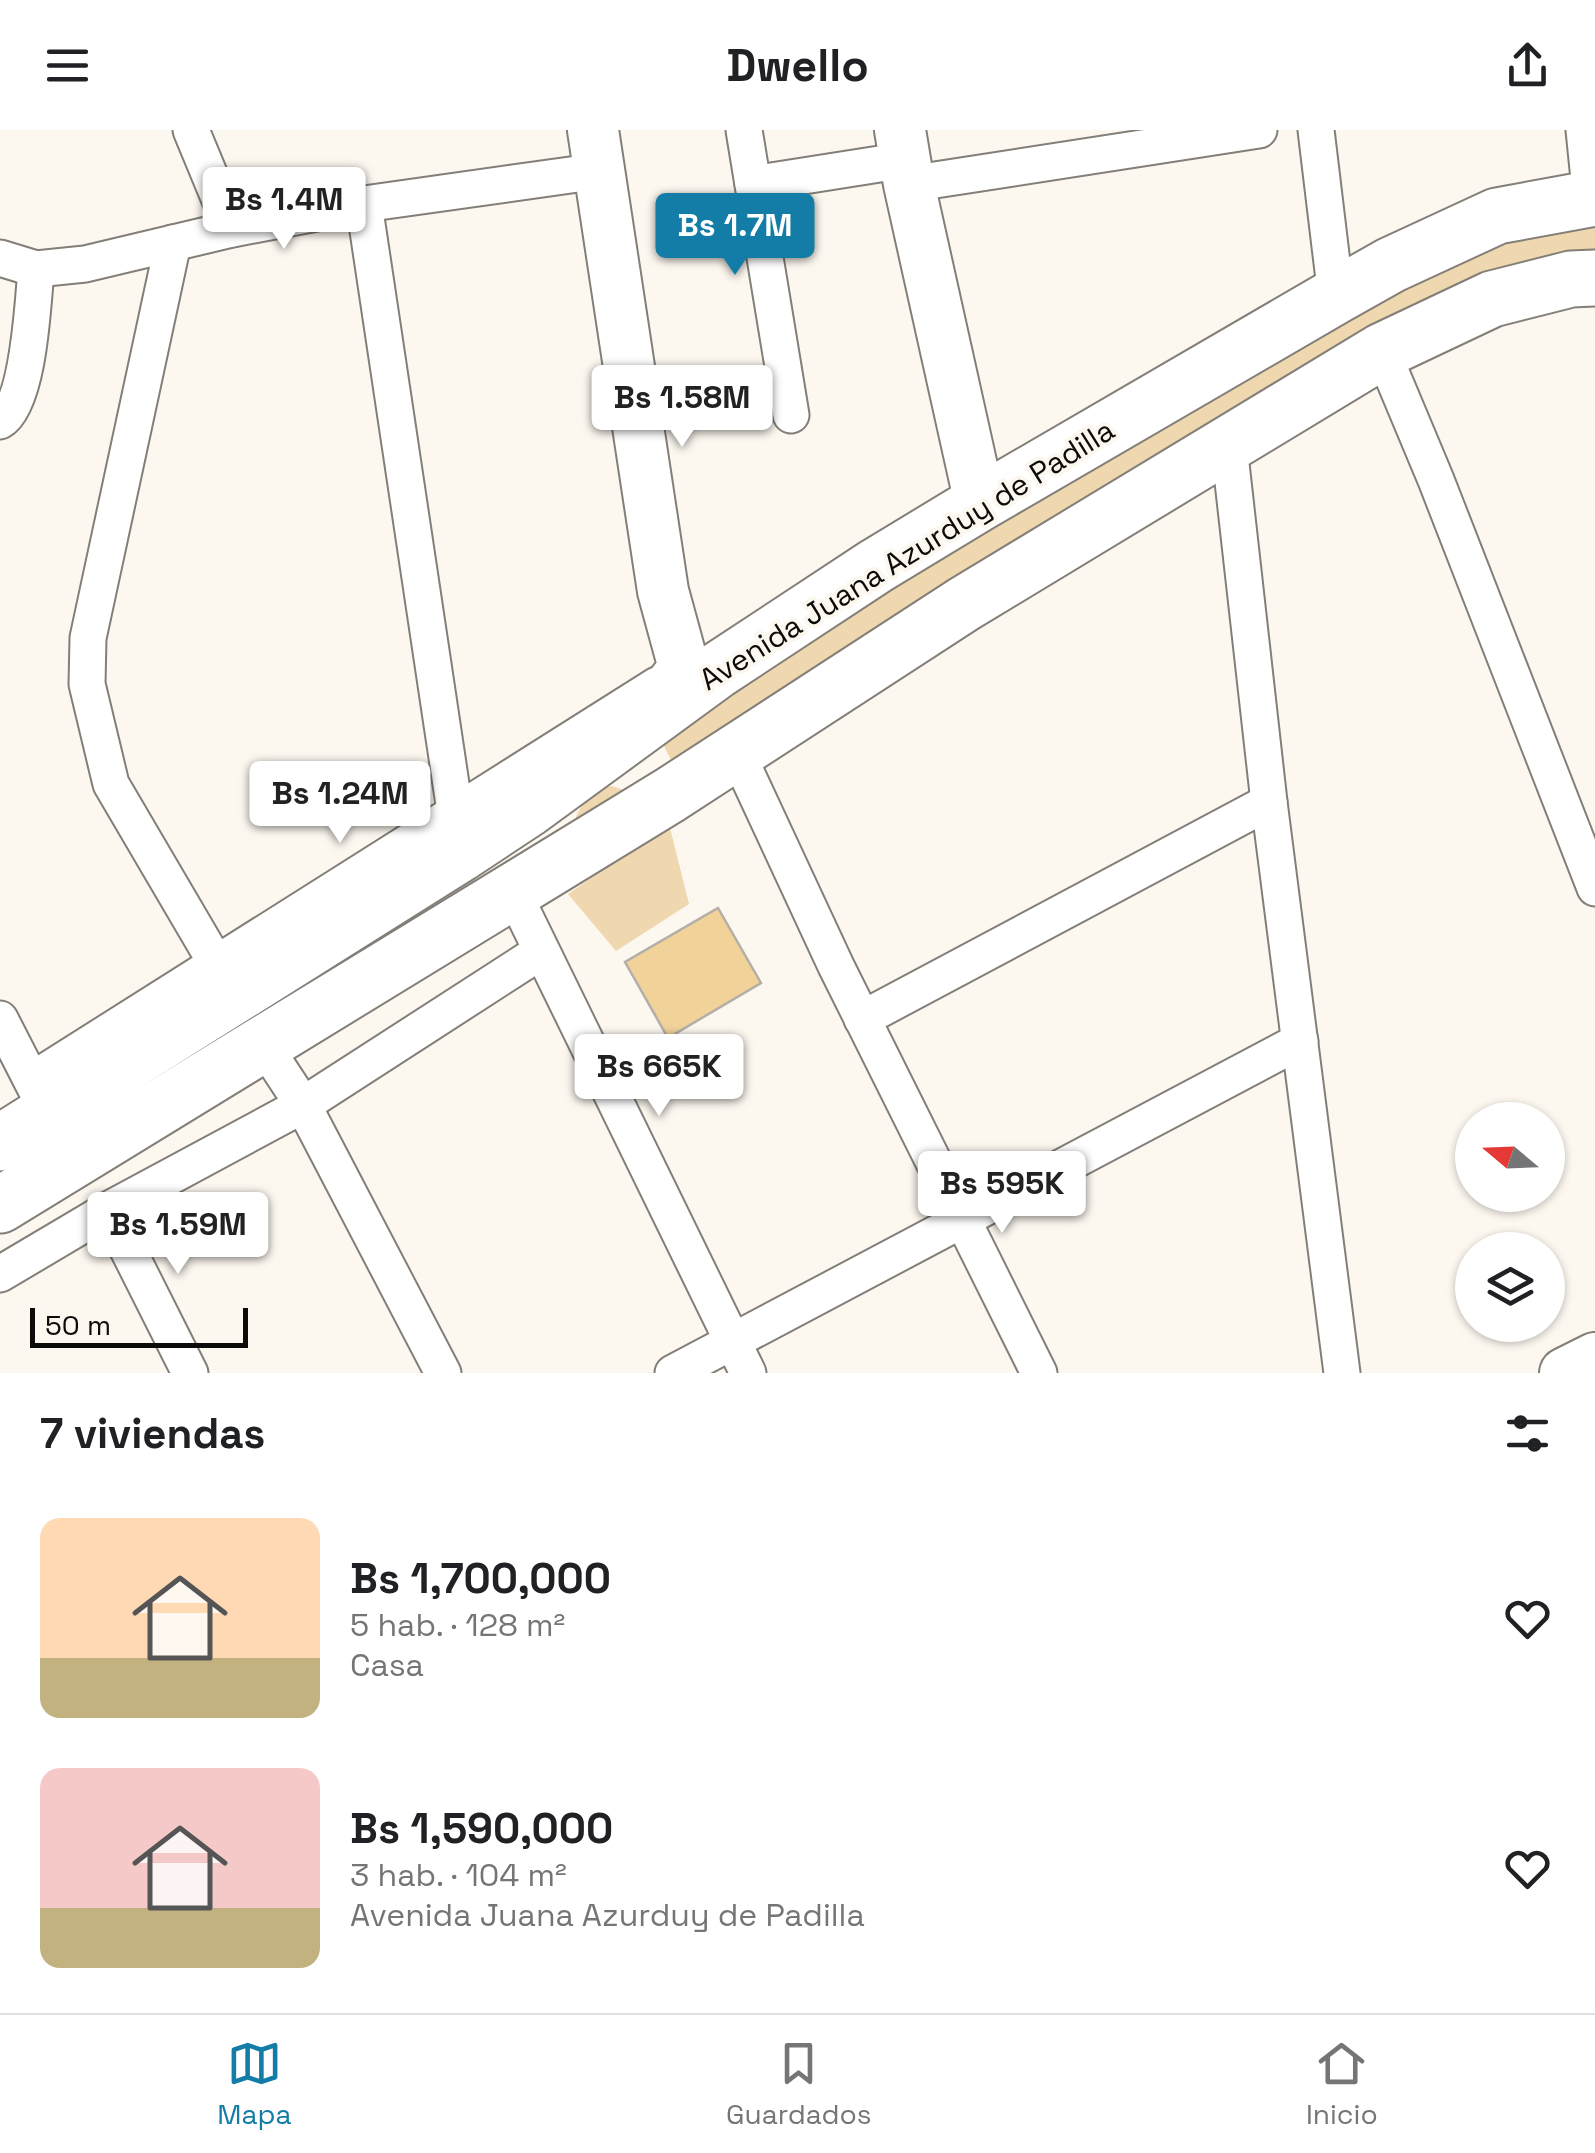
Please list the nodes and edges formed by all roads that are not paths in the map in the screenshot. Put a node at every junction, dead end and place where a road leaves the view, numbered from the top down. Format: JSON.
{"nodes":[{"id":1,"x":191,"y":130,"type":"edge"},
{"id":2,"x":744,"y":130,"type":"edge"},
{"id":3,"x":1259,"y":130,"type":"edge"},
{"id":4,"x":1316,"y":130,"type":"edge"},
{"id":5,"x":1584,"y":130,"type":"edge"},
{"id":6,"x":596,"y":150,"type":"edge"},
{"id":7,"x":905,"y":158,"type":"edge"},
{"id":8,"x":753,"y":184,"type":"junction"},
{"id":9,"x":1593,"y":198,"type":"edge"},
{"id":10,"x":364,"y":204,"type":"junction"},
{"id":11,"x":232,"y":229,"type":"junction"},
{"id":12,"x":174,"y":243,"type":"junction"},
{"id":13,"x":0,"y":258,"type":"edge"},
{"id":14,"x":36,"y":269,"type":"junction"},
{"id":15,"x":1595,"y":278,"type":"edge"},
{"id":16,"x":1336,"y":296,"type":"junction"},
{"id":17,"x":1382,"y":351,"type":"junction"},
{"id":18,"x":790,"y":415,"type":"dead end"},
{"id":19,"x":0,"y":421,"type":"edge"},
{"id":20,"x":1229,"y":446,"type":"junction"},
{"id":21,"x":980,"y":502,"type":"junction"},
{"id":22,"x":684,"y":668,"type":"junction"},
{"id":23,"x":634,"y":732,"type":"junction"},
{"id":24,"x":737,"y":753,"type":"junction"},
{"id":25,"x":670,"y":795,"type":"junction"},
{"id":26,"x":1270,"y":802,"type":"junction"},
{"id":27,"x":528,"y":809,"type":"junction"},
{"id":28,"x":458,"y":832,"type":"junction"},
{"id":29,"x":559,"y":864,"type":"junction"},
{"id":30,"x":1595,"y":888,"type":"edge"},
{"id":31,"x":513,"y":892,"type":"junction"},
{"id":32,"x":540,"y":952,"type":"junction"},
{"id":33,"x":216,"y":963,"type":"junction"},
{"id":34,"x":0,"y":1018,"type":"edge"},
{"id":35,"x":862,"y":1019,"type":"junction"},
{"id":36,"x":1300,"y":1041,"type":"junction"},
{"id":37,"x":263,"y":1044,"type":"junction"},
{"id":38,"x":40,"y":1097,"type":"junction"},
{"id":39,"x":303,"y":1104,"type":"junction"},
{"id":40,"x":0,"y":1143,"type":"edge"},
{"id":41,"x":0,"y":1205,"type":"edge"},
{"id":42,"x":108,"y":1210,"type":"junction"},
{"id":43,"x":962,"y":1220,"type":"junction"},
{"id":44,"x":0,"y":1274,"type":"edge"},
{"id":45,"x":741,"y":1358,"type":"edge"},
{"id":46,"x":1595,"y":1358,"type":"edge"},
{"id":47,"x":190,"y":1373,"type":"edge"},
{"id":48,"x":443,"y":1373,"type":"edge"},
{"id":49,"x":673,"y":1373,"type":"edge"},
{"id":50,"x":1038,"y":1373,"type":"edge"},
{"id":51,"x":1342,"y":1373,"type":"edge"},
{"id":52,"x":1565,"y":1373,"type":"edge"}],
"edges":[{"from":1,"to":11,"type":"street"},
{"from":2,"to":8,"type":"street"},
{"from":3,"to":7,"type":"street"},
{"from":4,"to":16,"type":"street"},
{"from":5,"to":9,"type":"street"},
{"from":6,"to":10,"type":"street"},
{"from":6,"to":22,"type":"street"},
{"from":7,"to":8,"type":"street"},
{"from":7,"to":21,"type":"street"},
{"from":8,"to":18,"type":"street"},
{"from":9,"to":16,"type":"highway","name":"Avenida Juana Azurduy de Padilla"},
{"from":10,"to":11,"type":"street"},
{"from":10,"to":28,"type":"street"},
{"from":11,"to":12,"type":"street"},
{"from":12,"to":14,"type":"street"},
{"from":12,"to":33,"type":"street"},
{"from":13,"to":14,"type":"street"},
{"from":14,"to":19,"type":"street"},
{"from":15,"to":17,"type":"highway"},
{"from":16,"to":21,"type":"highway","name":"Avenida Juana Azurduy de Padilla"},
{"from":17,"to":20,"type":"highway"},
{"from":17,"to":30,"type":"street"},
{"from":20,"to":24,"type":"highway"},
{"from":20,"to":26,"type":"street"},
{"from":21,"to":23,"type":"highway","name":"Avenida Juana Azurduy de Padilla"},
{"from":22,"to":23,"type":"street"},
{"from":22,"to":28,"type":"street"},
{"from":23,"to":25,"type":"highway"},
{"from":23,"to":27,"type":"highway","name":"Avenida Juana Azurduy de Padilla"},
{"from":24,"to":25,"type":"highway"},
{"from":24,"to":35,"type":"street"},
{"from":25,"to":29,"type":"highway"},
{"from":26,"to":35,"type":"street"},
{"from":26,"to":36,"type":"street"},
{"from":27,"to":28,"type":"highway","name":"Avenida Juana Azurduy de Padilla"},
{"from":27,"to":29,"type":"highway"},
{"from":28,"to":33,"type":"street"},
{"from":28,"to":38,"type":"highway","name":"Avenida Juana Azurduy de Padilla"},
{"from":29,"to":31,"type":"highway"},
{"from":31,"to":32,"type":"street"},
{"from":31,"to":37,"type":"highway"},
{"from":32,"to":39,"type":"street"},
{"from":32,"to":45,"type":"street"},
{"from":33,"to":38,"type":"street"},
{"from":34,"to":38,"type":"street"},
{"from":35,"to":43,"type":"street"},
{"from":36,"to":43,"type":"street"},
{"from":36,"to":51,"type":"street"},
{"from":37,"to":39,"type":"street"},
{"from":37,"to":41,"type":"highway"},
{"from":38,"to":40,"type":"highway","name":"Avenida Juana Azurduy de Padilla"},
{"from":39,"to":42,"type":"street"},
{"from":39,"to":48,"type":"street"},
{"from":42,"to":44,"type":"street"},
{"from":42,"to":47,"type":"street"},
{"from":43,"to":45,"type":"street"},
{"from":43,"to":50,"type":"street"},
{"from":45,"to":49,"type":"street"},
{"from":46,"to":52,"type":"street"}]}
